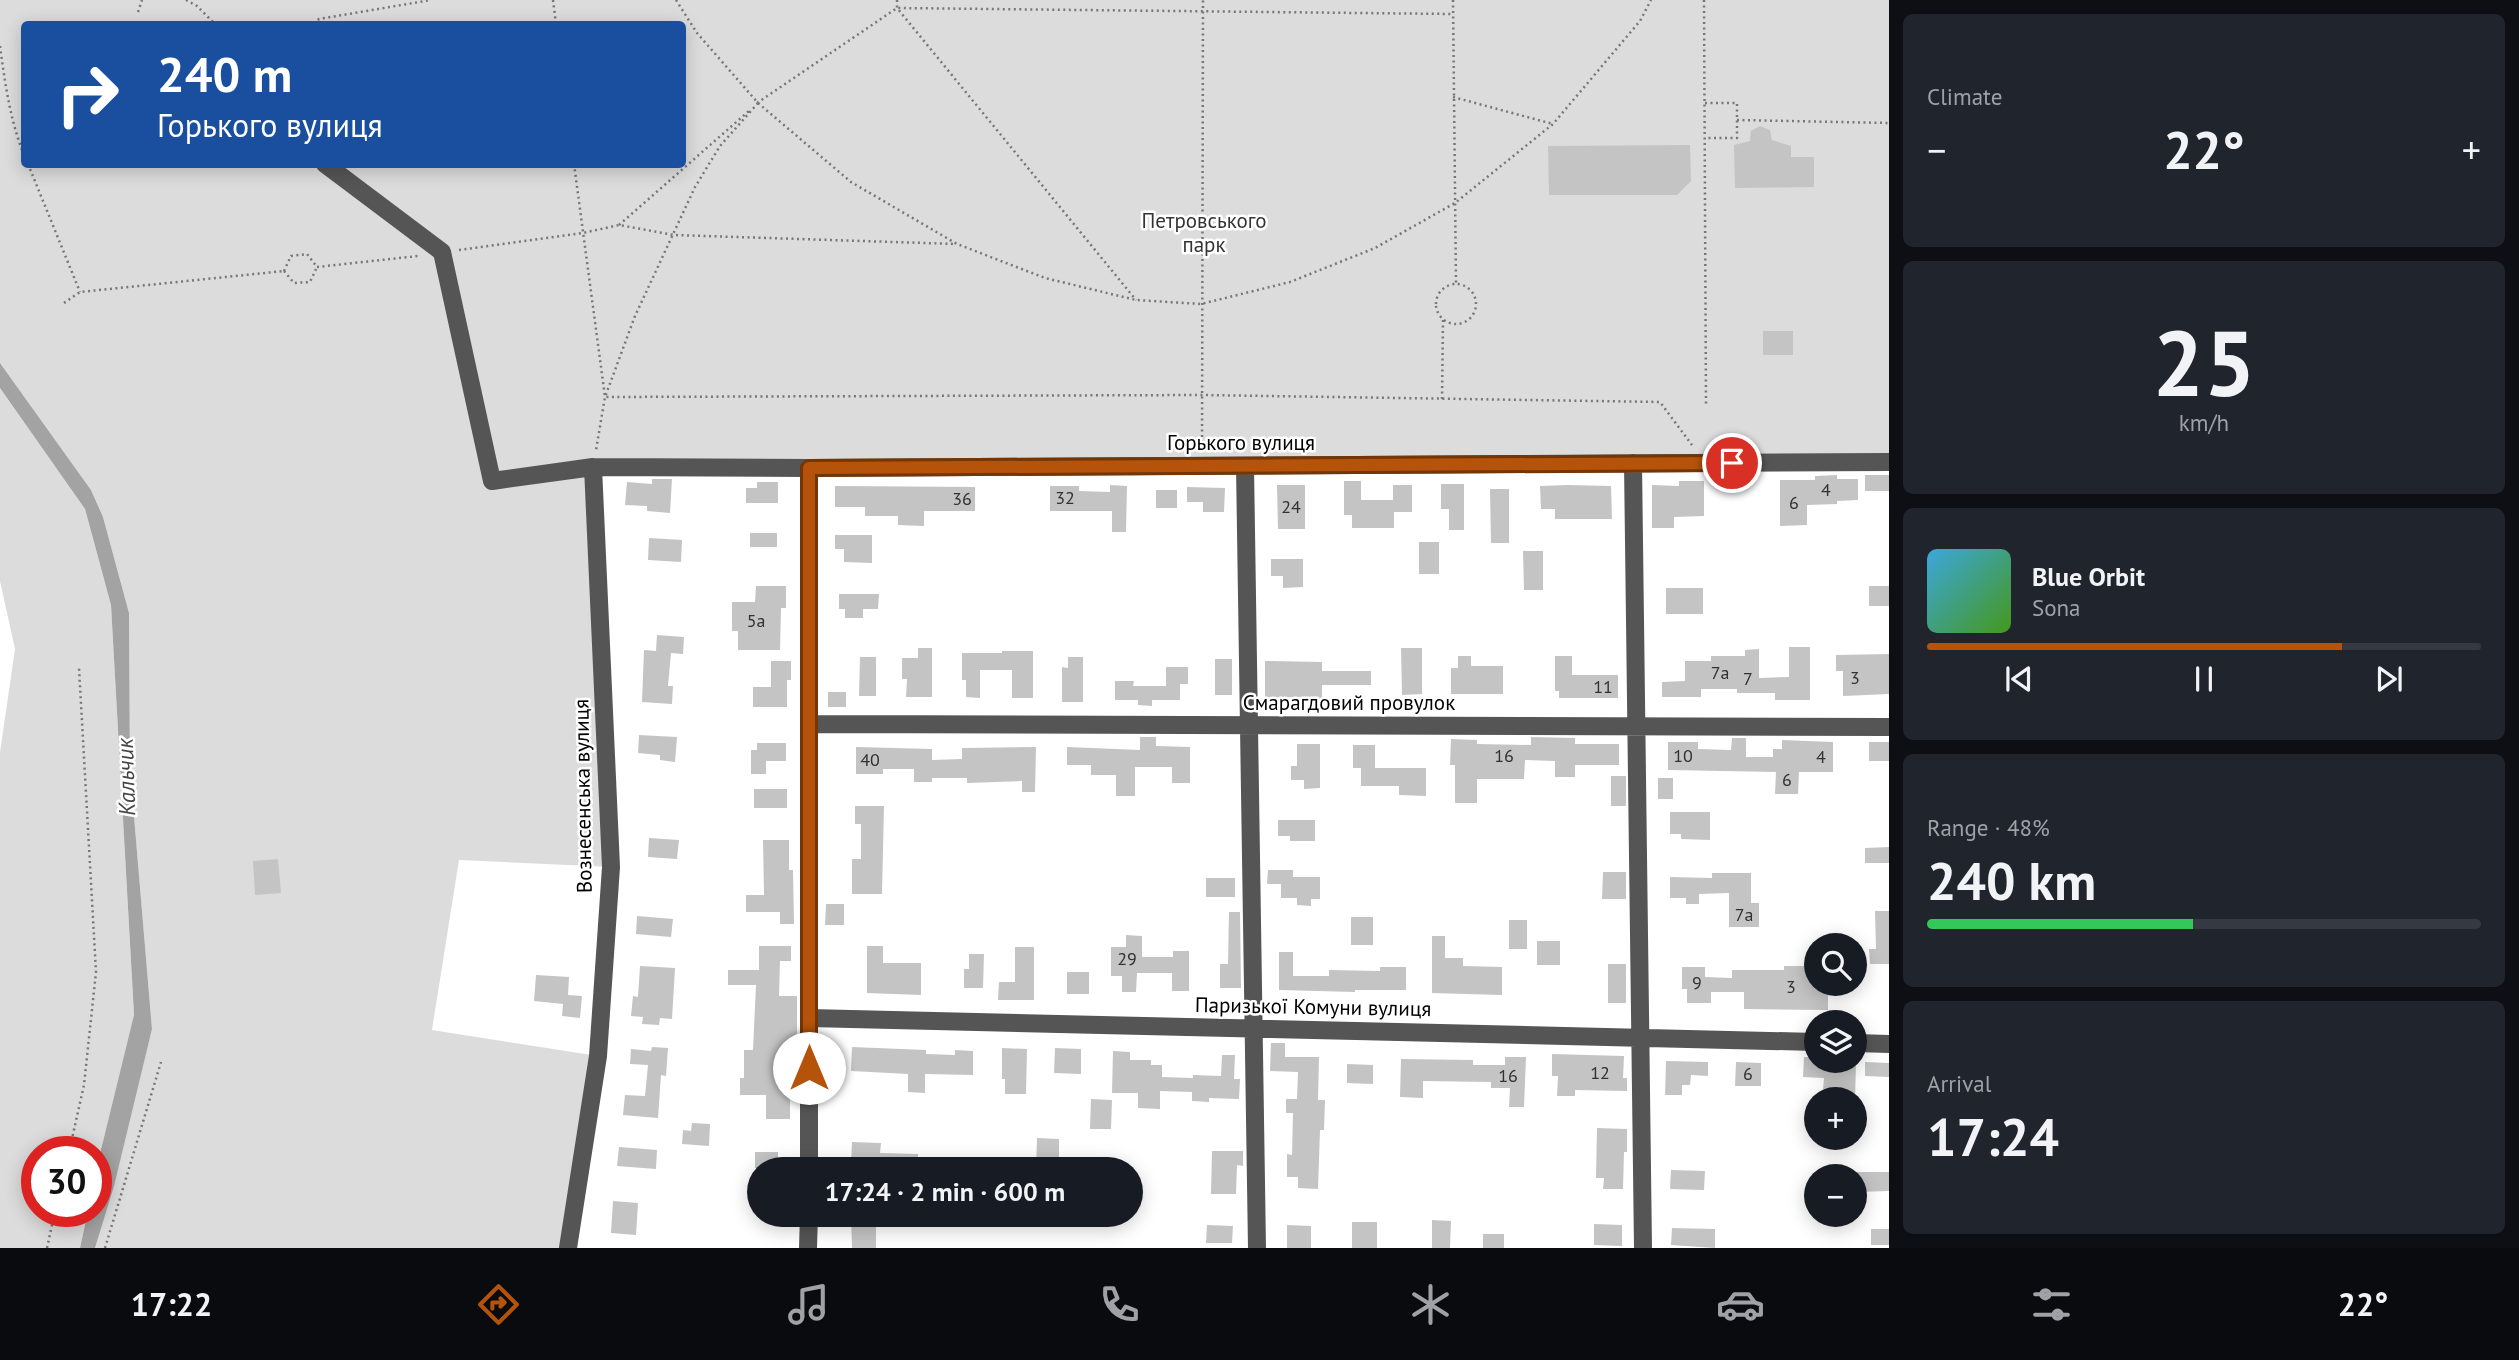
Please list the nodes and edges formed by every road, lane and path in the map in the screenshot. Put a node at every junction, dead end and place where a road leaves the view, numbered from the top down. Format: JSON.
{"nodes":[{"id":1,"x":142,"y":0,"type":"edge"},
{"id":2,"x":186,"y":0,"type":"edge"},
{"id":3,"x":431,"y":0,"type":"edge"},
{"id":4,"x":552,"y":0,"type":"edge"},
{"id":5,"x":676,"y":0,"type":"edge"},
{"id":6,"x":897,"y":0,"type":"edge"},
{"id":7,"x":1203,"y":0,"type":"edge"},
{"id":8,"x":1452,"y":0,"type":"edge"},
{"id":9,"x":1651,"y":0,"type":"edge"},
{"id":10,"x":1704,"y":0,"type":"edge"},
{"id":11,"x":897,"y":8,"type":"junction"},
{"id":12,"x":1203,"y":11,"type":"junction"},
{"id":13,"x":138,"y":12,"type":"dead end"},
{"id":14,"x":1453,"y":14,"type":"junction"},
{"id":15,"x":212,"y":21,"type":"edge"},
{"id":16,"x":317,"y":21,"type":"edge"},
{"id":17,"x":556,"y":21,"type":"edge"},
{"id":18,"x":0,"y":46,"type":"edge"},
{"id":19,"x":1453,"y":97,"type":"junction"},
{"id":20,"x":758,"y":103,"type":"junction"},
{"id":21,"x":1705,"y":103,"type":"junction"},
{"id":22,"x":1737,"y":120,"type":"junction"},
{"id":23,"x":1889,"y":123,"type":"edge"},
{"id":24,"x":1553,"y":124,"type":"junction"},
{"id":25,"x":1705,"y":138,"type":"junction"},
{"id":26,"x":21,"y":146,"type":"edge"},
{"id":27,"x":686,"y":166,"type":"edge"},
{"id":28,"x":30,"y":168,"type":"edge"},
{"id":29,"x":330,"y":168,"type":"edge"},
{"id":30,"x":575,"y":168,"type":"edge"},
{"id":31,"x":684,"y":168,"type":"edge"},
{"id":32,"x":1455,"y":204,"type":"junction"},
{"id":33,"x":619,"y":225,"type":"junction"},
{"id":34,"x":583,"y":233,"type":"junction"},
{"id":35,"x":674,"y":235,"type":"junction"},
{"id":36,"x":957,"y":244,"type":"junction"},
{"id":37,"x":442,"y":252,"type":"junction"},
{"id":38,"x":408,"y":258,"type":"dead end"},
{"id":39,"x":317,"y":267,"type":"junction"},
{"id":40,"x":284,"y":271,"type":"junction"},
{"id":41,"x":1456,"y":284,"type":"junction"},
{"id":42,"x":80,"y":292,"type":"junction"},
{"id":43,"x":1136,"y":300,"type":"junction"},
{"id":44,"x":64,"y":303,"type":"dead end"},
{"id":45,"x":1201,"y":304,"type":"junction"},
{"id":46,"x":1443,"y":320,"type":"junction"},
{"id":47,"x":1202,"y":395,"type":"junction"},
{"id":48,"x":605,"y":397,"type":"junction"},
{"id":49,"x":1442,"y":399,"type":"junction"},
{"id":50,"x":1706,"y":404,"type":"dead end"},
{"id":51,"x":1889,"y":462,"type":"edge"},
{"id":52,"x":1633,"y":463,"type":"junction"},
{"id":53,"x":1705,"y":463,"type":"junction"},
{"id":54,"x":1202,"y":466,"type":"junction"},
{"id":55,"x":1245,"y":466,"type":"junction"},
{"id":56,"x":593,"y":467,"type":"junction"},
{"id":57,"x":809,"y":468,"type":"junction"},
{"id":58,"x":79,"y":668,"type":"dead end"},
{"id":59,"x":809,"y":724,"type":"junction"},
{"id":60,"x":1249,"y":726,"type":"junction"},
{"id":61,"x":1636,"y":726,"type":"junction"},
{"id":62,"x":1889,"y":727,"type":"edge"},
{"id":63,"x":809,"y":1018,"type":"junction"},
{"id":64,"x":1254,"y":1029,"type":"junction"},
{"id":65,"x":1640,"y":1038,"type":"junction"},
{"id":66,"x":1804,"y":1042,"type":"edge"},
{"id":67,"x":1867,"y":1044,"type":"edge"},
{"id":68,"x":1889,"y":1044,"type":"edge"},
{"id":69,"x":161,"y":1062,"type":"dead end"},
{"id":70,"x":73,"y":1136,"type":"edge"},
{"id":71,"x":808,"y":1157,"type":"edge"},
{"id":72,"x":52,"y":1227,"type":"edge"},
{"id":73,"x":808,"y":1227,"type":"edge"},
{"id":74,"x":47,"y":1248,"type":"edge"},
{"id":75,"x":105,"y":1248,"type":"edge"},
{"id":76,"x":568,"y":1248,"type":"edge"},
{"id":77,"x":808,"y":1248,"type":"edge"},
{"id":78,"x":1257,"y":1248,"type":"edge"},
{"id":79,"x":1643,"y":1248,"type":"edge"}],
"edges":[{"from":1,"to":13,"type":"path"},
{"from":2,"to":15,"type":"path"},
{"from":3,"to":16,"type":"path"},
{"from":4,"to":17,"type":"path"},
{"from":5,"to":20,"type":"path"},
{"from":6,"to":11,"type":"path"},
{"from":7,"to":12,"type":"path"},
{"from":8,"to":14,"type":"path"},
{"from":9,"to":24,"type":"path"},
{"from":10,"to":21,"type":"path"},
{"from":11,"to":12,"type":"path"},
{"from":11,"to":20,"type":"path"},
{"from":11,"to":43,"type":"path"},
{"from":12,"to":14,"type":"path"},
{"from":12,"to":45,"type":"path"},
{"from":14,"to":19,"type":"path"},
{"from":18,"to":26,"type":"path"},
{"from":19,"to":24,"type":"path"},
{"from":19,"to":32,"type":"path"},
{"from":20,"to":27,"type":"path"},
{"from":20,"to":35,"type":"path"},
{"from":20,"to":36,"type":"path"},
{"from":21,"to":22,"type":"path"},
{"from":21,"to":25,"type":"path"},
{"from":22,"to":23,"type":"path"},
{"from":22,"to":25,"type":"path"},
{"from":24,"to":32,"type":"path"},
{"from":25,"to":50,"type":"path"},
{"from":28,"to":42,"type":"path"},
{"from":29,"to":37,"type":"street"},
{"from":30,"to":34,"type":"path"},
{"from":31,"to":33,"type":"path"},
{"from":32,"to":41,"type":"path"},
{"from":32,"to":45,"type":"path"},
{"from":33,"to":34,"type":"path"},
{"from":33,"to":35,"type":"path"},
{"from":34,"to":37,"type":"path"},
{"from":34,"to":48,"type":"path"},
{"from":35,"to":36,"type":"path"},
{"from":35,"to":48,"type":"path"},
{"from":36,"to":43,"type":"path"},
{"from":37,"to":56,"type":"street","name":"Горького вулиця"},
{"from":38,"to":39,"type":"path"},
{"from":39,"to":40,"type":"path"},
{"from":39,"to":40,"type":"path"},
{"from":40,"to":42,"type":"path"},
{"from":41,"to":46,"type":"path"},
{"from":41,"to":46,"type":"path"},
{"from":42,"to":44,"type":"path"},
{"from":43,"to":45,"type":"path"},
{"from":45,"to":47,"type":"path"},
{"from":46,"to":49,"type":"path"},
{"from":47,"to":48,"type":"path"},
{"from":47,"to":49,"type":"path"},
{"from":47,"to":54,"type":"path"},
{"from":48,"to":56,"type":"path"},
{"from":49,"to":53,"type":"path"},
{"from":51,"to":53,"type":"street","name":"Горького вулиця"},
{"from":52,"to":53,"type":"street","name":"Горького вулиця"},
{"from":52,"to":55,"type":"street","name":"Горького вулиця"},
{"from":52,"to":61,"type":"street"},
{"from":54,"to":55,"type":"street","name":"Горького вулиця"},
{"from":54,"to":57,"type":"street","name":"Горького вулиця"},
{"from":55,"to":60,"type":"street"},
{"from":56,"to":57,"type":"street","name":"Горького вулиця"},
{"from":56,"to":76,"type":"street","name":"Вознесенська вулиця"},
{"from":57,"to":59,"type":"street"},
{"from":58,"to":70,"type":"path"},
{"from":59,"to":60,"type":"street","name":"Смарагдовий провулок"},
{"from":59,"to":63,"type":"street"},
{"from":60,"to":61,"type":"street","name":"Смарагдовий провулок"},
{"from":60,"to":64,"type":"street"},
{"from":61,"to":62,"type":"street","name":"Смарагдовий провулок"},
{"from":61,"to":65,"type":"street"},
{"from":63,"to":64,"type":"street","name":"Паризької Комуни вулиця"},
{"from":63,"to":71,"type":"street"},
{"from":64,"to":65,"type":"street","name":"Паризької Комуни вулиця"},
{"from":64,"to":78,"type":"street"},
{"from":65,"to":66,"type":"street","name":"Паризької Комуни вулиця"},
{"from":65,"to":79,"type":"street"},
{"from":67,"to":68,"type":"street"},
{"from":69,"to":75,"type":"path"},
{"from":72,"to":74,"type":"path"},
{"from":73,"to":77,"type":"street"}]}
